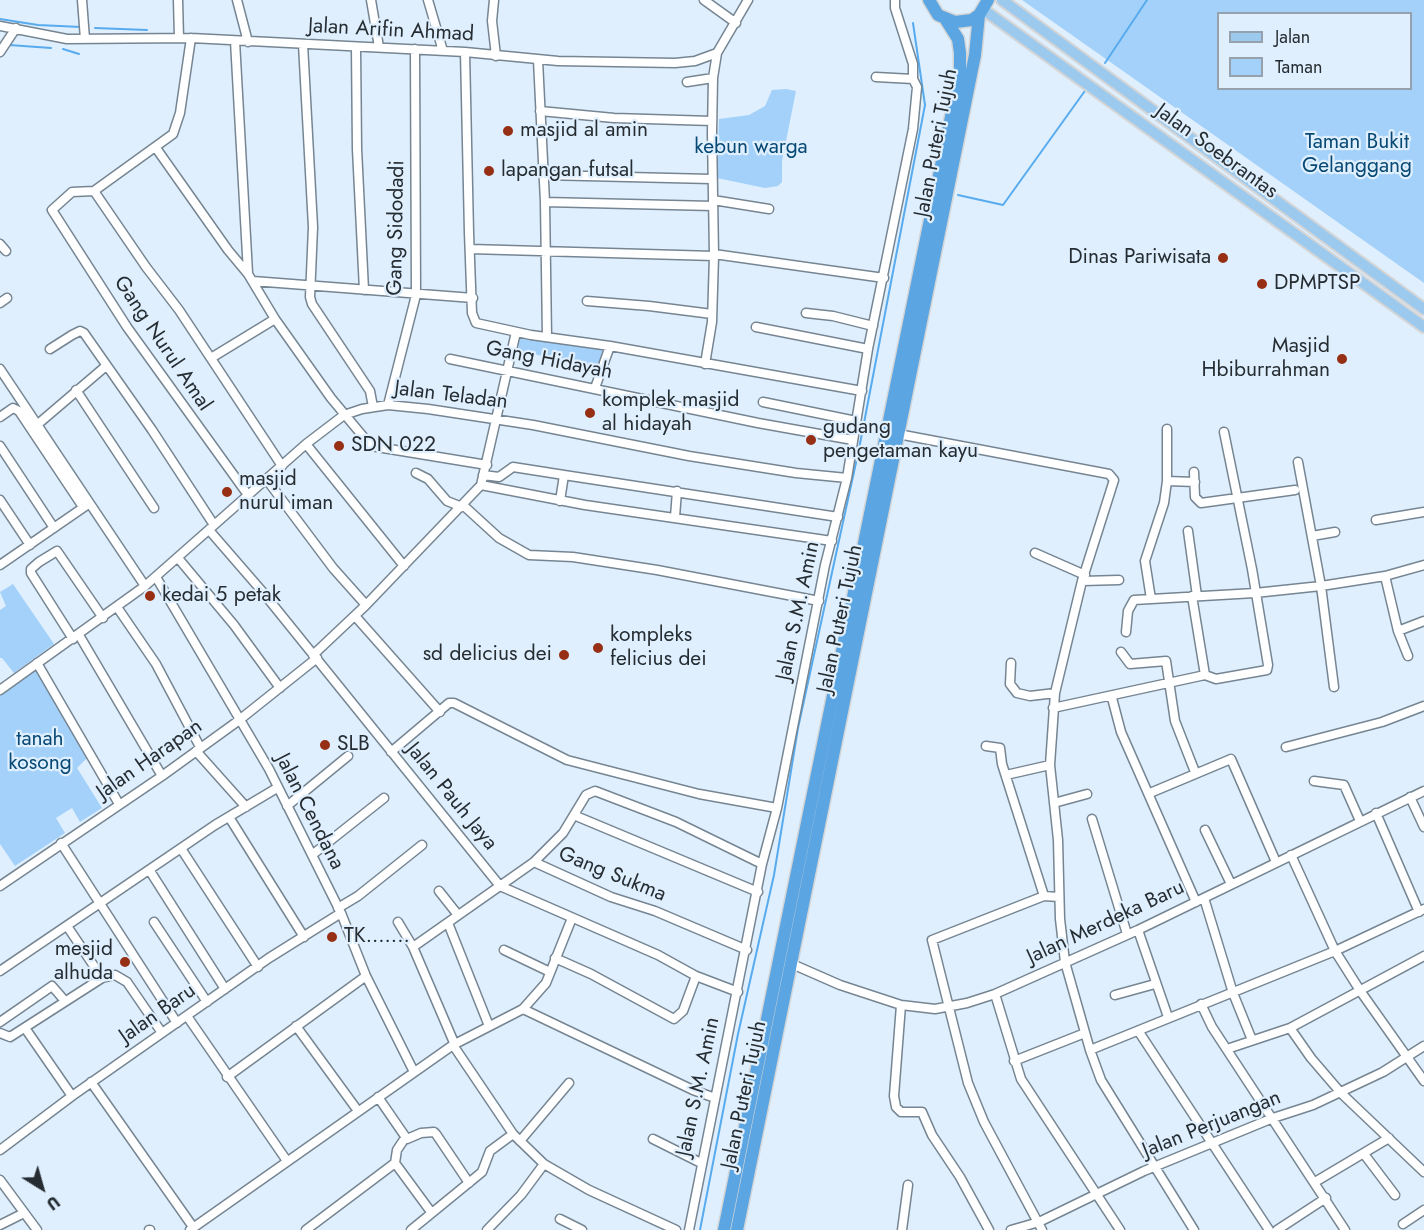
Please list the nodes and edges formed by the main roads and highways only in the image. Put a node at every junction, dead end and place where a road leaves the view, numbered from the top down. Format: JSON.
{"nodes":[{"id":1,"x":929,"y":0,"type":"edge"},
{"id":2,"x":1002,"y":0,"type":"edge"},
{"id":3,"x":1011,"y":4,"type":"edge"},
{"id":4,"x":983,"y":8,"type":"edge"},
{"id":5,"x":997,"y":19,"type":"junction"},
{"id":6,"x":946,"y":20,"type":"junction"},
{"id":7,"x":977,"y":35,"type":"junction"},
{"id":8,"x":1227,"y":166,"type":"junction"},
{"id":9,"x":1218,"y":177,"type":"junction"},
{"id":10,"x":1424,"y":309,"type":"edge"},
{"id":11,"x":1424,"y":327,"type":"edge"},
{"id":12,"x":724,"y":1230,"type":"edge"},
{"id":13,"x":737,"y":1230,"type":"edge"}],
"edges":[{"from":1,"to":6,"type":"highway","name":"Jalan Puteri Tujuh"},
{"from":2,"to":3,"type":"main road","name":"Jalan Soebrantas"},
{"from":3,"to":8,"type":"main road","name":"Jalan Soebrantas"},
{"from":4,"to":5,"type":"main road","name":"Jalan Soebrantas"},
{"from":4,"to":6,"type":"highway"},
{"from":4,"to":7,"type":"highway","name":"Jalan Puteri Tujuh"},
{"from":5,"to":7,"type":"main road"},
{"from":5,"to":9,"type":"main road","name":"Jalan Soebrantas"},
{"from":6,"to":12,"type":"highway","name":"Jalan Puteri Tujuh"},
{"from":7,"to":13,"type":"highway","name":"Jalan Puteri Tujuh"},
{"from":8,"to":9,"type":"main road"},
{"from":8,"to":10,"type":"main road","name":"Jalan Soebrantas"},
{"from":9,"to":11,"type":"main road","name":"Jalan Soebrantas"}]}
